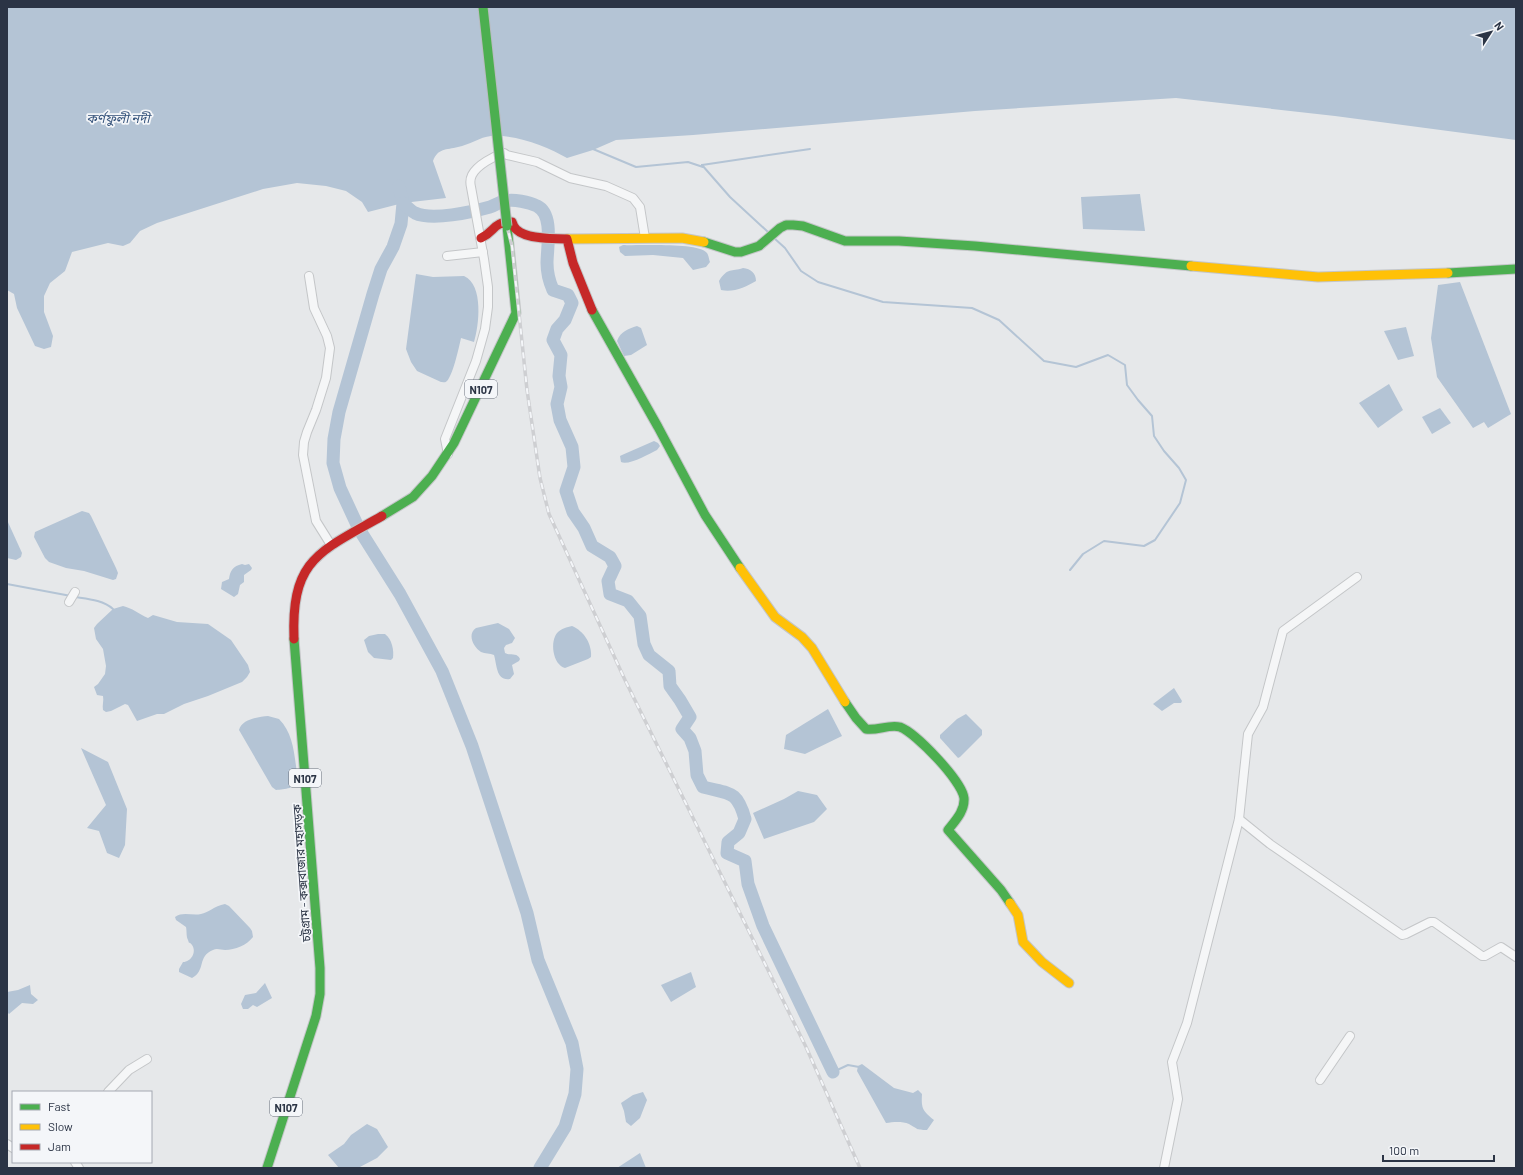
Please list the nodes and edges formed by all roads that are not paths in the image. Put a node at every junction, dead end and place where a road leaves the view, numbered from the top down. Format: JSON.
{"nodes":[{"id":1,"x":483,"y":7,"type":"edge"},
{"id":2,"x":481,"y":238,"type":"junction"},
{"id":3,"x":645,"y":238,"type":"junction"},
{"id":4,"x":567,"y":239,"type":"junction"},
{"id":5,"x":483,"y":252,"type":"junction"},
{"id":6,"x":447,"y":256,"type":"dead end"},
{"id":7,"x":1516,"y":269,"type":"edge"},
{"id":8,"x":309,"y":276,"type":"dead end"},
{"id":9,"x":448,"y":454,"type":"junction"},
{"id":10,"x":331,"y":545,"type":"junction"},
{"id":11,"x":1357,"y":577,"type":"dead end"},
{"id":12,"x":75,"y":592,"type":"dead end"},
{"id":13,"x":69,"y":602,"type":"dead end"},
{"id":14,"x":1239,"y":819,"type":"junction"},
{"id":15,"x":1516,"y":957,"type":"edge"},
{"id":16,"x":1069,"y":983,"type":"dead end"},
{"id":17,"x":1350,"y":1036,"type":"dead end"},
{"id":18,"x":147,"y":1059,"type":"dead end"},
{"id":19,"x":1320,"y":1080,"type":"dead end"},
{"id":20,"x":109,"y":1091,"type":"edge"},
{"id":21,"x":267,"y":1168,"type":"edge"},
{"id":22,"x":1164,"y":1168,"type":"edge"}],
"edges":[{"from":1,"to":9,"type":"main road","number":"N107","bridge":true},
{"from":2,"to":3,"type":"street"},
{"from":2,"to":4,"type":"main road"},
{"from":2,"to":5,"type":"street"},
{"from":3,"to":4,"type":"main road"},
{"from":3,"to":7,"type":"main road"},
{"from":4,"to":16,"type":"main road"},
{"from":5,"to":6,"type":"street"},
{"from":5,"to":9,"type":"street"},
{"from":8,"to":10,"type":"street"},
{"from":9,"to":10,"type":"main road","name":"চট্টগ্রাম - কক্সবাজার মহাসড়ক","number":"N107"},
{"from":10,"to":21,"type":"main road","name":"চট্টগ্রাম - কক্সবাজার মহাসড়ক","number":"N107"},
{"from":11,"to":14,"type":"street"},
{"from":12,"to":13,"type":"street"},
{"from":14,"to":15,"type":"street"},
{"from":14,"to":22,"type":"street"},
{"from":17,"to":19,"type":"street"},
{"from":18,"to":20,"type":"street"}]}
